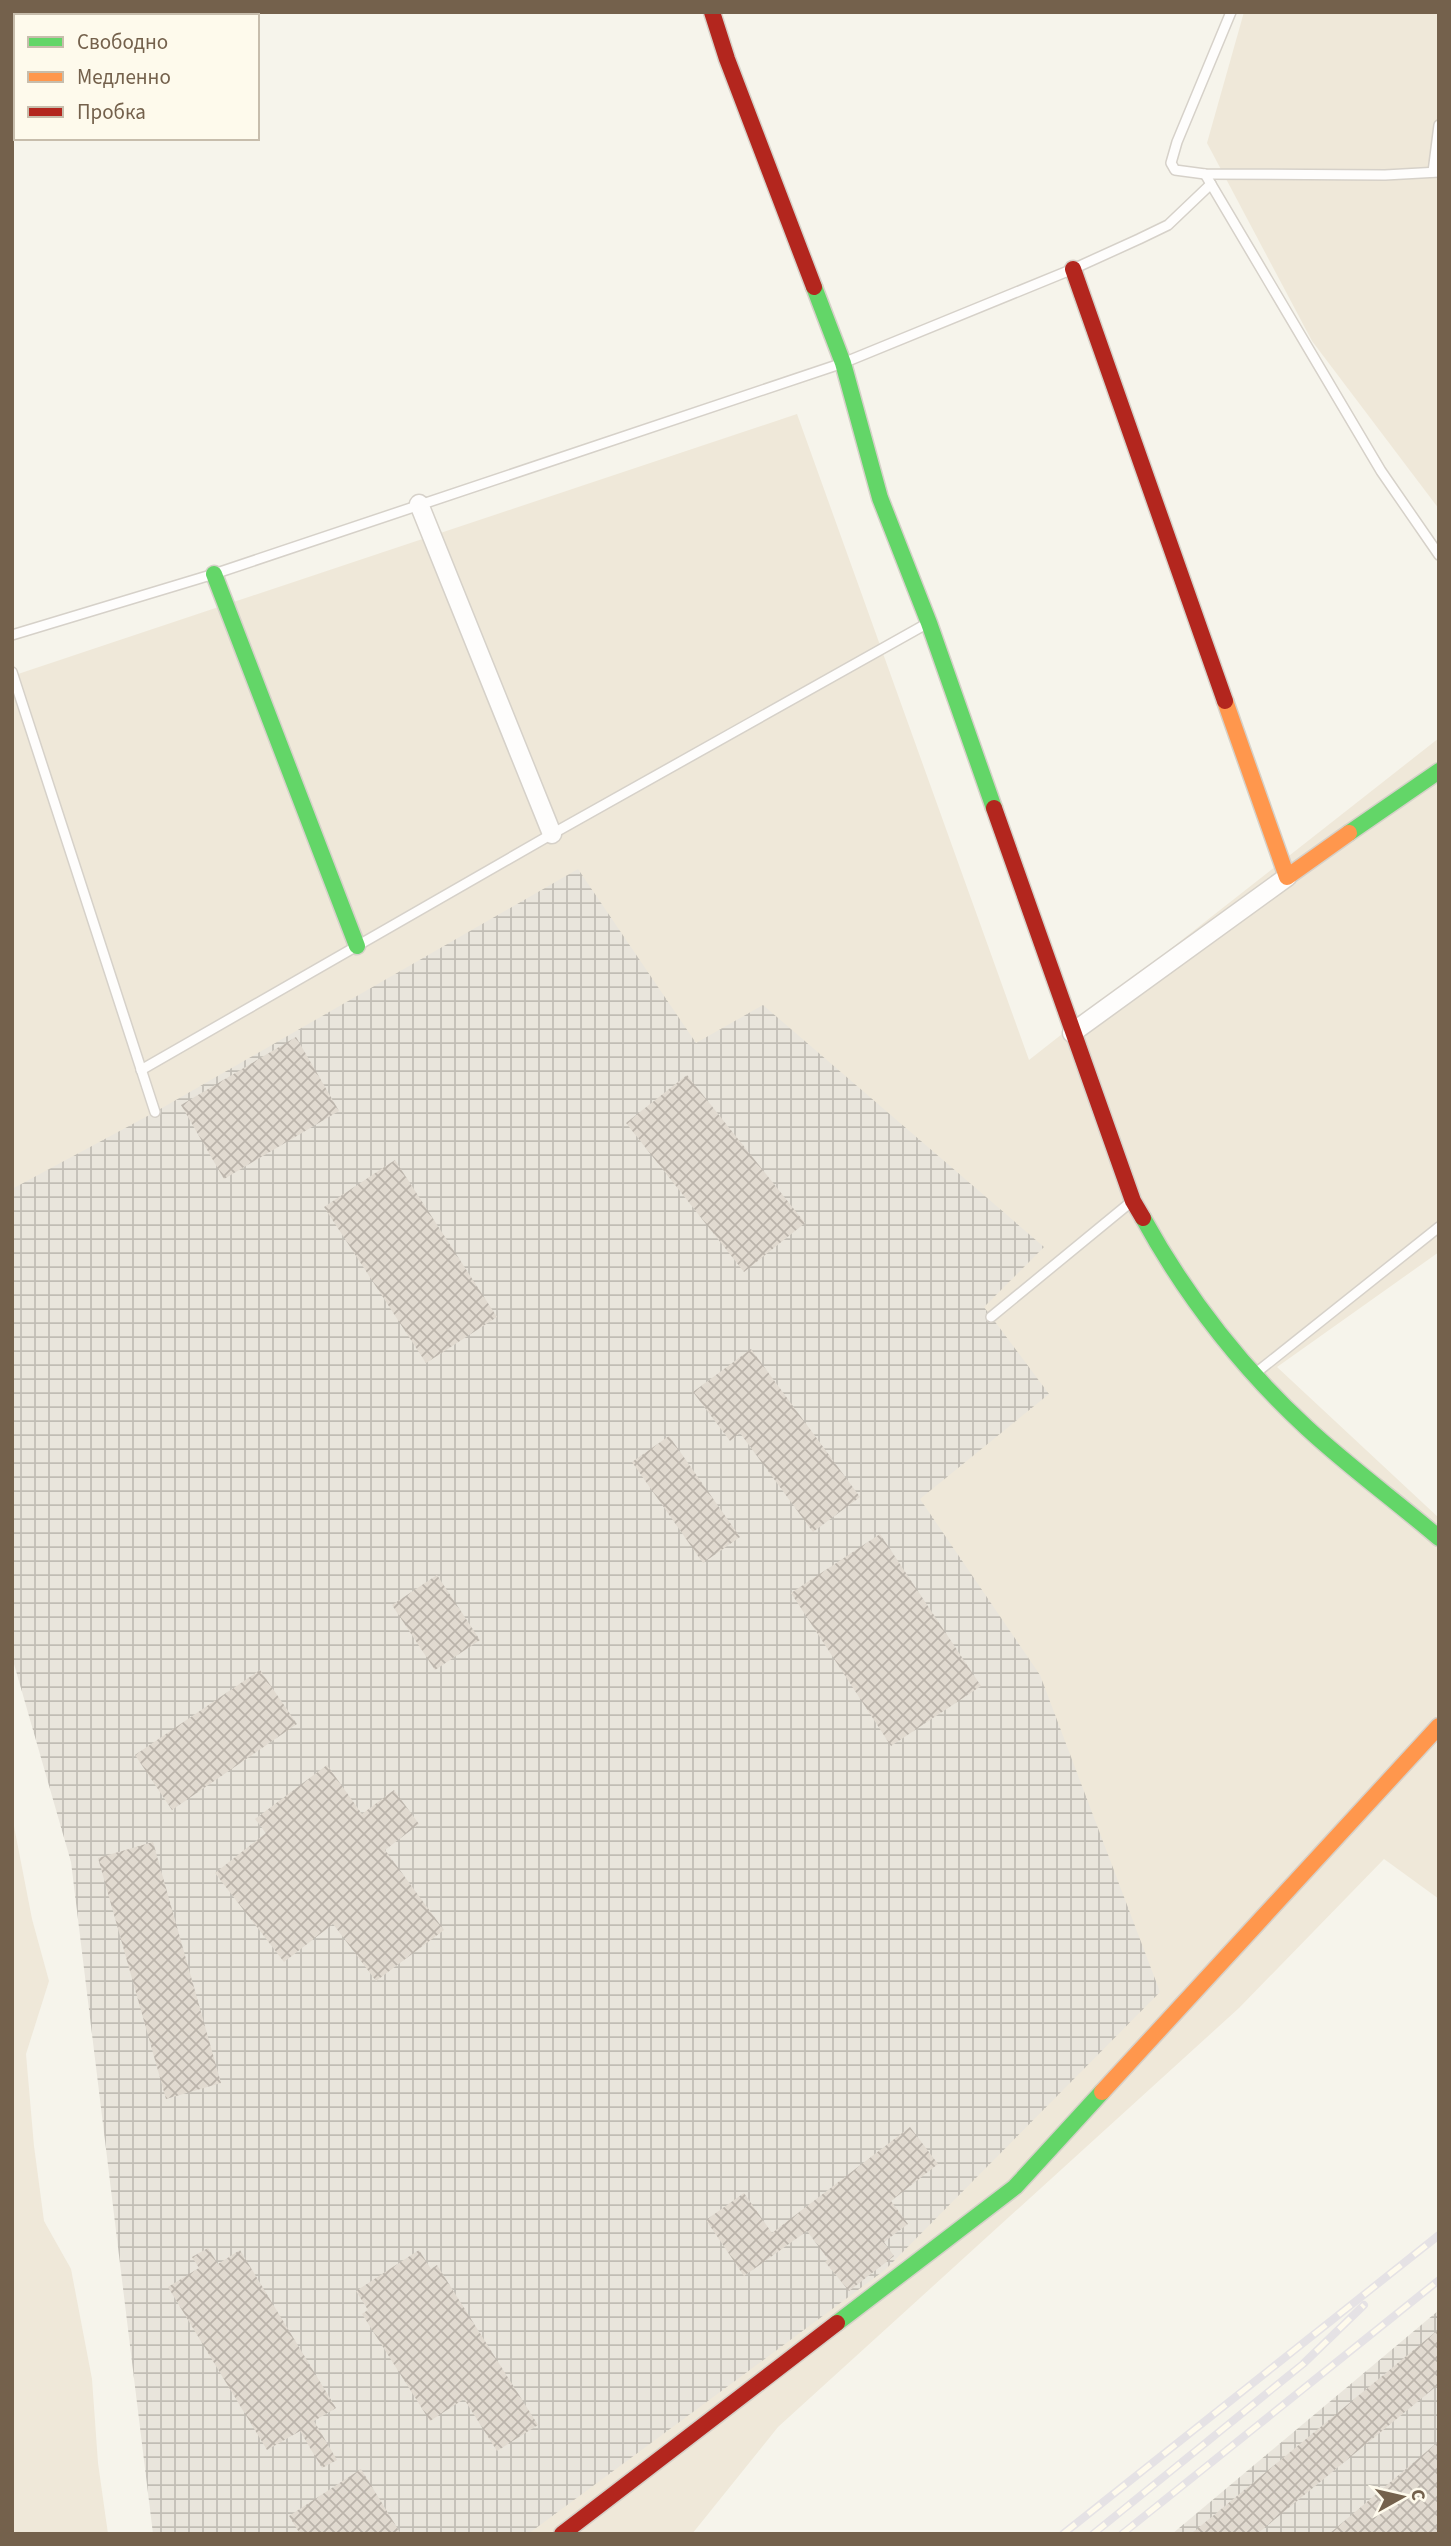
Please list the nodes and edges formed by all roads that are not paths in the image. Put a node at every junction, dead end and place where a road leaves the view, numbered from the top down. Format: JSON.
{"nodes":[{"id":1,"x":712,"y":12,"type":"edge"},
{"id":2,"x":1231,"y":12,"type":"edge"},
{"id":3,"x":1439,"y":125,"type":"edge"},
{"id":4,"x":1436,"y":172,"type":"edge"},
{"id":5,"x":1205,"y":174,"type":"junction"},
{"id":6,"x":1211,"y":184,"type":"junction"},
{"id":7,"x":1073,"y":269,"type":"junction"},
{"id":8,"x":843,"y":363,"type":"junction"},
{"id":9,"x":419,"y":504,"type":"junction"},
{"id":10,"x":1439,"y":555,"type":"edge"},
{"id":11,"x":214,"y":574,"type":"junction"},
{"id":12,"x":929,"y":623,"type":"junction"},
{"id":13,"x":12,"y":635,"type":"edge"},
{"id":14,"x":12,"y":672,"type":"edge"},
{"id":15,"x":1439,"y":771,"type":"edge"},
{"id":16,"x":552,"y":834,"type":"junction"},
{"id":17,"x":1287,"y":877,"type":"junction"},
{"id":18,"x":357,"y":946,"type":"junction"},
{"id":19,"x":1072,"y":1032,"type":"junction"},
{"id":20,"x":141,"y":1070,"type":"junction"},
{"id":21,"x":155,"y":1112,"type":"dead end"},
{"id":22,"x":1133,"y":1201,"type":"junction"},
{"id":23,"x":1439,"y":1227,"type":"edge"},
{"id":24,"x":992,"y":1317,"type":"dead end"},
{"id":25,"x":1254,"y":1375,"type":"junction"},
{"id":26,"x":1439,"y":1538,"type":"edge"},
{"id":27,"x":1439,"y":1726,"type":"edge"},
{"id":28,"x":562,"y":2534,"type":"edge"}],
"edges":[{"from":1,"to":8,"type":"street"},
{"from":2,"to":5,"type":"lane"},
{"from":3,"to":4,"type":"lane"},
{"from":4,"to":5,"type":"lane"},
{"from":5,"to":6,"type":"lane"},
{"from":6,"to":7,"type":"lane"},
{"from":6,"to":10,"type":"lane"},
{"from":7,"to":8,"type":"lane"},
{"from":7,"to":17,"type":"street"},
{"from":8,"to":9,"type":"lane"},
{"from":8,"to":12,"type":"street"},
{"from":9,"to":11,"type":"lane"},
{"from":9,"to":16,"type":"street"},
{"from":11,"to":13,"type":"lane"},
{"from":11,"to":18,"type":"street"},
{"from":12,"to":16,"type":"lane"},
{"from":12,"to":19,"type":"street"},
{"from":14,"to":20,"type":"lane"},
{"from":15,"to":17,"type":"street"},
{"from":16,"to":18,"type":"lane"},
{"from":17,"to":19,"type":"street"},
{"from":18,"to":20,"type":"lane"},
{"from":19,"to":22,"type":"street"},
{"from":20,"to":21,"type":"lane"},
{"from":22,"to":24,"type":"lane"},
{"from":22,"to":25,"type":"street"},
{"from":23,"to":25,"type":"lane"},
{"from":25,"to":26,"type":"street"},
{"from":27,"to":28,"type":"street"}]}
